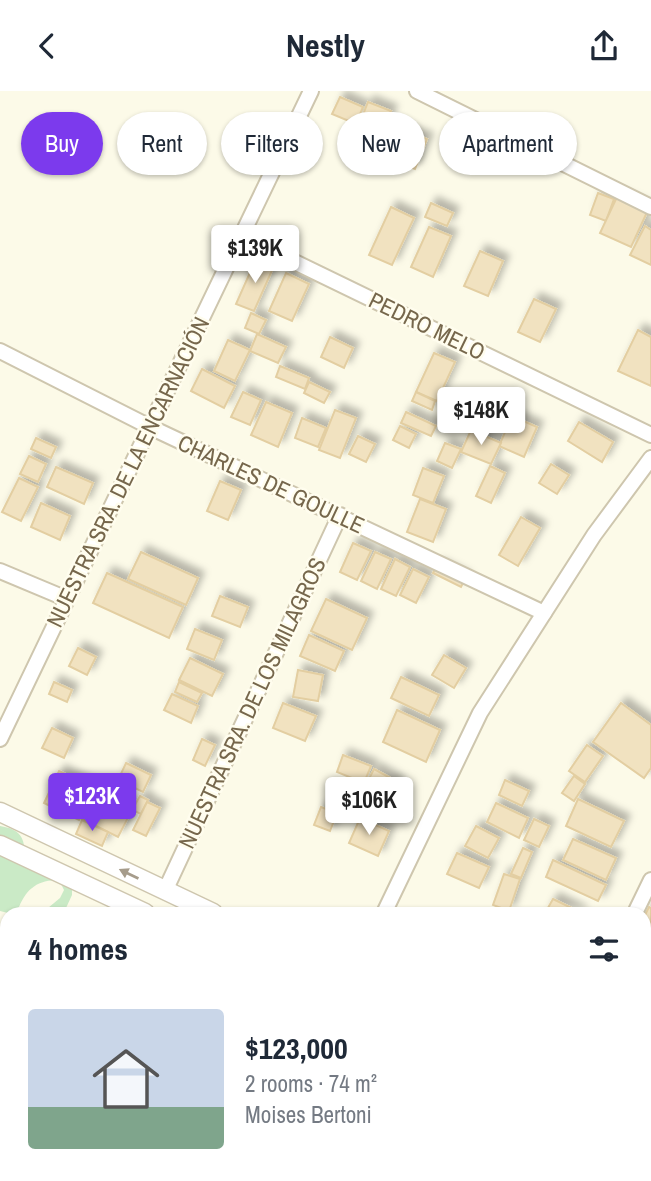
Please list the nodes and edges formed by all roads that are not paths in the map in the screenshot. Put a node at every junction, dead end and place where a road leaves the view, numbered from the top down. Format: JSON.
{"nodes":[{"id":1,"x":310,"y":91,"type":"edge"},
{"id":2,"x":417,"y":91,"type":"edge"},
{"id":3,"x":651,"y":207,"type":"edge"},
{"id":4,"x":241,"y":236,"type":"junction"},
{"id":5,"x":0,"y":351,"type":"edge"},
{"id":6,"x":150,"y":427,"type":"junction"},
{"id":7,"x":651,"y":435,"type":"edge"},
{"id":8,"x":651,"y":458,"type":"edge"},
{"id":9,"x":340,"y":516,"type":"junction"},
{"id":10,"x":0,"y":571,"type":"edge"},
{"id":11,"x":67,"y":599,"type":"junction"},
{"id":12,"x":544,"y":613,"type":"junction"},
{"id":13,"x":0,"y":739,"type":"edge"},
{"id":14,"x":0,"y":812,"type":"edge"},
{"id":15,"x":0,"y":845,"type":"edge"},
{"id":16,"x":651,"y":880,"type":"edge"},
{"id":17,"x":165,"y":891,"type":"junction"},
{"id":18,"x":132,"y":907,"type":"edge"},
{"id":19,"x":200,"y":907,"type":"edge"},
{"id":20,"x":387,"y":907,"type":"edge"},
{"id":21,"x":638,"y":907,"type":"edge"}],
"edges":[{"from":1,"to":4,"type":"street","name":"NUESTRA SRA. DE LA ENCARNACIÓN"},
{"from":2,"to":3,"type":"street"},
{"from":4,"to":6,"type":"street","name":"NUESTRA SRA. DE LA ENCARNACIÓN"},
{"from":4,"to":7,"type":"street","name":"PEDRO MELO"},
{"from":5,"to":6,"type":"street","name":"CHARLES DE GOULLE"},
{"from":6,"to":9,"type":"street","name":"CHARLES DE GOULLE"},
{"from":6,"to":11,"type":"street","name":"NUESTRA SRA. DE LA ENCARNACIÓN"},
{"from":8,"to":12,"type":"street"},
{"from":9,"to":12,"type":"street","name":"CHARLES DE GOULLE"},
{"from":9,"to":17,"type":"street","name":"NUESTRA SRA. DE LOS MILAGROS"},
{"from":10,"to":11,"type":"street"},
{"from":11,"to":13,"type":"street","name":"NUESTRA SRA. DE LA ENCARNACIÓN"},
{"from":12,"to":20,"type":"street"},
{"from":17,"to":14,"type":"street","one_way":true},
{"from":15,"to":18,"type":"street"},
{"from":16,"to":21,"type":"street"},
{"from":17,"to":19,"type":"street"}]}
